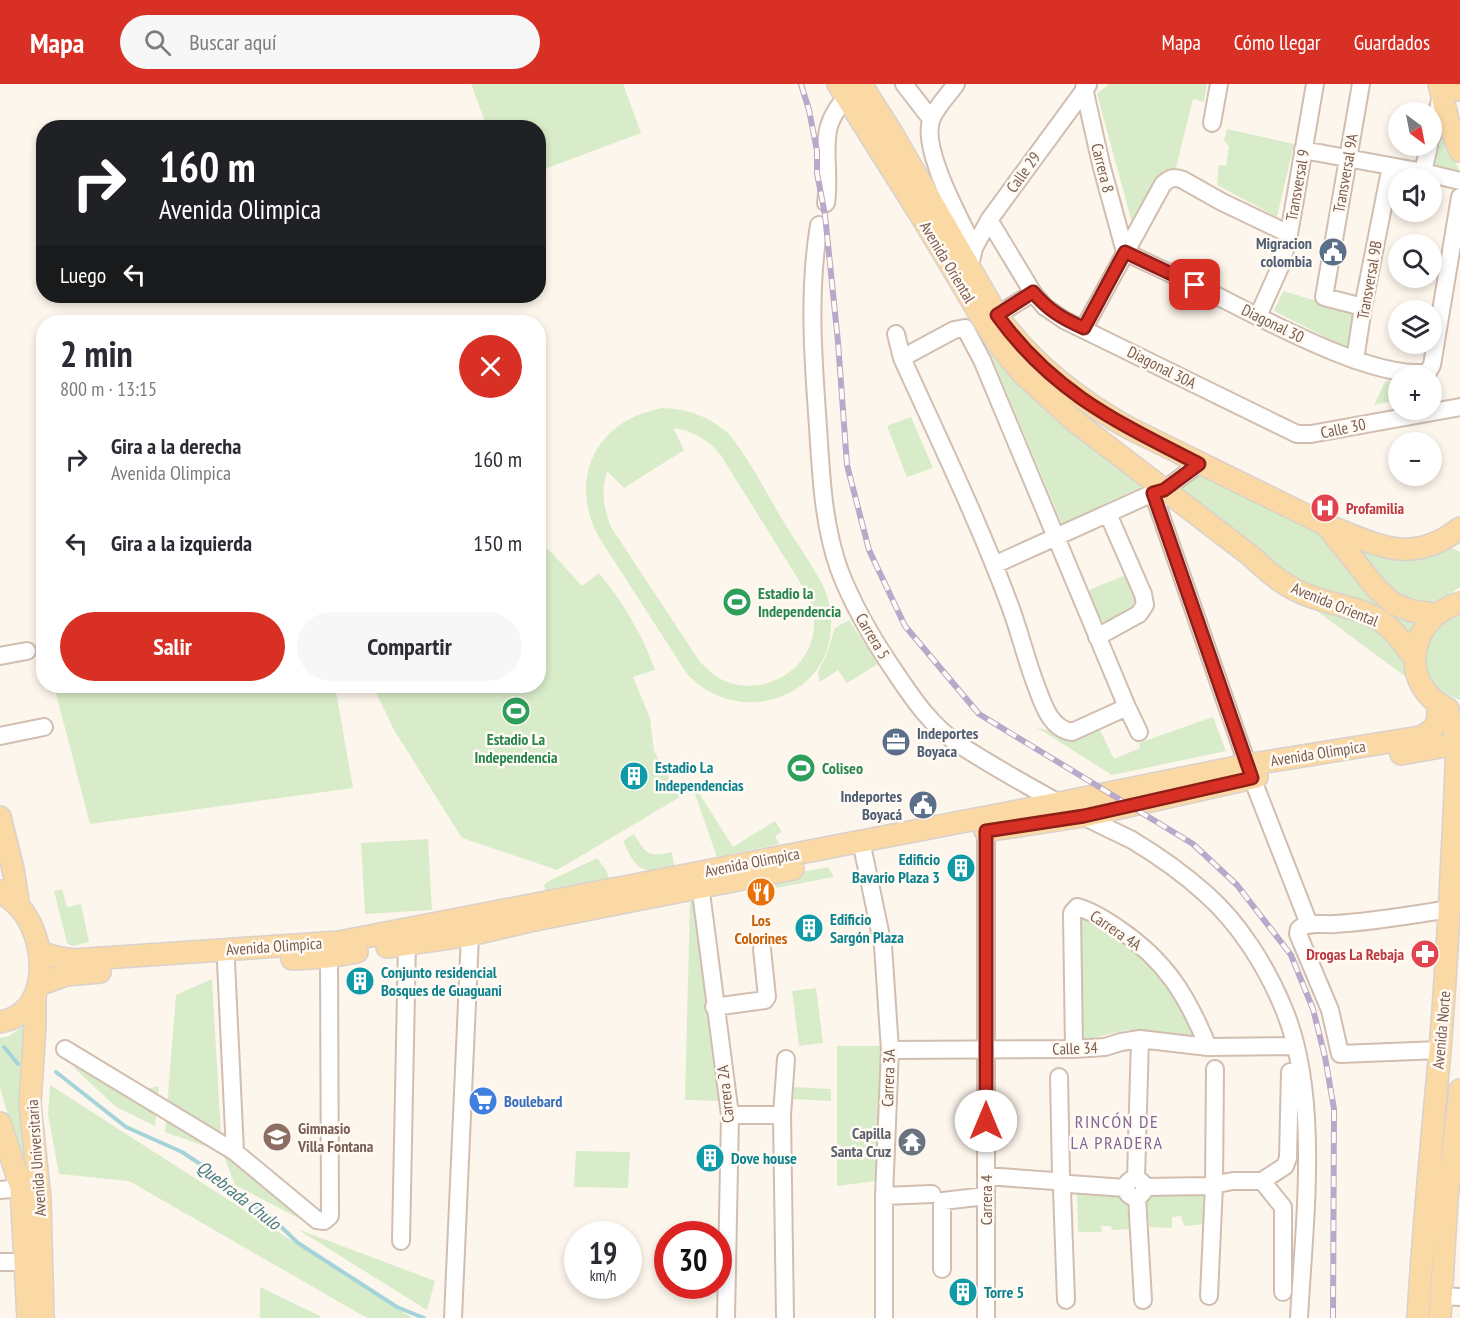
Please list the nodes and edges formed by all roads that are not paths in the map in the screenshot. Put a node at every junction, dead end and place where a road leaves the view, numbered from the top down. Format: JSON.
{"nodes":[{"id":1,"x":904,"y":84,"type":"edge"},
{"id":2,"x":956,"y":84,"type":"edge"},
{"id":3,"x":1219,"y":84,"type":"edge"},
{"id":4,"x":1315,"y":84,"type":"edge"},
{"id":5,"x":1361,"y":84,"type":"edge"},
{"id":6,"x":1086,"y":85,"type":"edge"},
{"id":7,"x":848,"y":88,"type":"edge"},
{"id":8,"x":1450,"y":88,"type":"edge"},
{"id":9,"x":1442,"y":109,"type":"edge"},
{"id":10,"x":931,"y":119,"type":"junction"},
{"id":11,"x":1212,"y":123,"type":"dead end"},
{"id":12,"x":1303,"y":150,"type":"junction"},
{"id":13,"x":1460,"y":151,"type":"edge"},
{"id":14,"x":1348,"y":158,"type":"junction"},
{"id":15,"x":1390,"y":166,"type":"junction"},
{"id":16,"x":1401,"y":168,"type":"edge"},
{"id":17,"x":1442,"y":177,"type":"edge"},
{"id":18,"x":1460,"y":181,"type":"edge"},
{"id":19,"x":1460,"y":197,"type":"edge"},
{"id":20,"x":826,"y":203,"type":"dead end"},
{"id":21,"x":989,"y":219,"type":"junction"},
{"id":22,"x":819,"y":225,"type":"dead end"},
{"id":23,"x":1289,"y":234,"type":"junction"},
{"id":24,"x":1125,"y":252,"type":"junction"},
{"id":25,"x":972,"y":257,"type":"junction"},
{"id":26,"x":1033,"y":292,"type":"junction"},
{"id":27,"x":1363,"y":307,"type":"junction"},
{"id":28,"x":997,"y":315,"type":"junction"},
{"id":29,"x":1258,"y":316,"type":"junction"},
{"id":30,"x":1084,"y":328,"type":"junction"},
{"id":31,"x":896,"y":334,"type":"dead end"},
{"id":32,"x":902,"y":358,"type":"junction"},
{"id":33,"x":1355,"y":360,"type":"junction"},
{"id":34,"x":1460,"y":407,"type":"edge"},
{"id":35,"x":1297,"y":434,"type":"joint"},
{"id":36,"x":1199,"y":464,"type":"junction"},
{"id":37,"x":1158,"y":491,"type":"junction"},
{"id":38,"x":1108,"y":514,"type":"junction"},
{"id":39,"x":1326,"y":525,"type":"junction"},
{"id":40,"x":1460,"y":528,"type":"edge"},
{"id":41,"x":1056,"y":537,"type":"junction"},
{"id":42,"x":994,"y":565,"type":"junction"},
{"id":43,"x":1459,"y":602,"type":"edge"},
{"id":44,"x":1436,"y":614,"type":"junction"},
{"id":45,"x":1097,"y":637,"type":"junction"},
{"id":46,"x":27,"y":651,"type":"dead end"},
{"id":47,"x":0,"y":656,"type":"edge"},
{"id":48,"x":1415,"y":659,"type":"junction"},
{"id":49,"x":1127,"y":707,"type":"junction"},
{"id":50,"x":1447,"y":708,"type":"edge"},
{"id":51,"x":44,"y":727,"type":"dead end"},
{"id":52,"x":1139,"y":732,"type":"dead end"},
{"id":53,"x":0,"y":736,"type":"edge"},
{"id":54,"x":1457,"y":744,"type":"junction"},
{"id":55,"x":1250,"y":771,"type":"junction"},
{"id":56,"x":1059,"y":803,"type":"junction"},
{"id":57,"x":1084,"y":816,"type":"junction"},
{"id":58,"x":0,"y":817,"type":"edge"},
{"id":59,"x":986,"y":831,"type":"junction"},
{"id":60,"x":862,"y":848,"type":"junction"},
{"id":61,"x":699,"y":880,"type":"junction"},
{"id":62,"x":0,"y":891,"type":"edge"},
{"id":63,"x":19,"y":907,"type":"junction"},
{"id":64,"x":1450,"y":909,"type":"junction"},
{"id":65,"x":1309,"y":924,"type":"junction"},
{"id":66,"x":470,"y":935,"type":"junction"},
{"id":67,"x":406,"y":943,"type":"junction"},
{"id":68,"x":762,"y":949,"type":"dead end"},
{"id":69,"x":39,"y":952,"type":"junction"},
{"id":70,"x":329,"y":957,"type":"junction"},
{"id":71,"x":226,"y":962,"type":"junction"},
{"id":72,"x":37,"y":992,"type":"junction"},
{"id":73,"x":714,"y":1007,"type":"junction"},
{"id":74,"x":0,"y":1022,"type":"edge"},
{"id":75,"x":1140,"y":1039,"type":"junction"},
{"id":76,"x":1295,"y":1046,"type":"junction"},
{"id":77,"x":1208,"y":1047,"type":"junction"},
{"id":78,"x":65,"y":1049,"type":"dead end"},
{"id":79,"x":1074,"y":1049,"type":"junction"},
{"id":80,"x":890,"y":1050,"type":"junction"},
{"id":81,"x":986,"y":1050,"type":"junction"},
{"id":82,"x":1440,"y":1050,"type":"junction"},
{"id":83,"x":786,"y":1059,"type":"dead end"},
{"id":84,"x":1215,"y":1069,"type":"dead end"},
{"id":85,"x":1290,"y":1072,"type":"dead end"},
{"id":86,"x":1059,"y":1077,"type":"dead end"},
{"id":87,"x":1460,"y":1090,"type":"edge"},
{"id":88,"x":730,"y":1115,"type":"junction"},
{"id":89,"x":782,"y":1115,"type":"junction"},
{"id":90,"x":0,"y":1123,"type":"edge"},
{"id":91,"x":235,"y":1152,"type":"junction"},
{"id":92,"x":986,"y":1176,"type":"junction"},
{"id":93,"x":1262,"y":1181,"type":"junction"},
{"id":94,"x":1062,"y":1183,"type":"junction"},
{"id":95,"x":1214,"y":1185,"type":"junction"},
{"id":96,"x":1136,"y":1187,"type":"junction"},
{"id":97,"x":10,"y":1189,"type":"edge"},
{"id":98,"x":932,"y":1194,"type":"dead end"},
{"id":99,"x":884,"y":1196,"type":"junction"},
{"id":100,"x":986,"y":1196,"type":"junction"},
{"id":101,"x":1454,"y":1200,"type":"edge"},
{"id":102,"x":401,"y":1241,"type":"dead end"},
{"id":103,"x":0,"y":1262,"type":"edge"},
{"id":104,"x":25,"y":1262,"type":"junction"},
{"id":105,"x":942,"y":1269,"type":"dead end"},
{"id":106,"x":1283,"y":1292,"type":"dead end"},
{"id":107,"x":1209,"y":1296,"type":"dead end"},
{"id":108,"x":1451,"y":1296,"type":"edge"},
{"id":109,"x":1066,"y":1300,"type":"dead end"},
{"id":110,"x":1143,"y":1300,"type":"dead end"},
{"id":111,"x":28,"y":1318,"type":"edge"},
{"id":112,"x":43,"y":1318,"type":"edge"},
{"id":113,"x":453,"y":1318,"type":"edge"},
{"id":114,"x":726,"y":1318,"type":"edge"},
{"id":115,"x":786,"y":1318,"type":"edge"},
{"id":116,"x":884,"y":1318,"type":"edge"},
{"id":117,"x":986,"y":1318,"type":"edge"},
{"id":118,"x":1299,"y":1318,"type":"edge"},
{"id":119,"x":1418,"y":1318,"type":"edge"},
{"id":120,"x":1440,"y":1318,"type":"edge"}],
"edges":[{"from":1,"to":10,"type":"street"},
{"from":2,"to":10,"type":"street"},
{"from":3,"to":11,"type":"street"},
{"from":4,"to":12,"type":"street","name":"Transversal 9"},
{"from":5,"to":14,"type":"street","name":"Transversal 9A"},
{"from":6,"to":21,"type":"street","name":"Calle 29"},
{"from":6,"to":24,"type":"street","name":"Carrera 8"},
{"from":7,"to":20,"type":"street"},
{"from":7,"to":25,"type":"main road","name":"Avenida Oriental"},
{"from":7,"to":37,"type":"main road","name":"Avenida Oriental"},
{"from":8,"to":9,"type":"street"},
{"from":8,"to":13,"type":"main road"},
{"from":10,"to":25,"type":"street"},
{"from":12,"to":14,"type":"street"},
{"from":12,"to":23,"type":"street","name":"Transversal 9"},
{"from":14,"to":15,"type":"street"},
{"from":14,"to":27,"type":"street","name":"Transversal 9A"},
{"from":15,"to":16,"type":"street"},
{"from":15,"to":27,"type":"street","name":"Transversal 9B"},
{"from":17,"to":18,"type":"street"},
{"from":19,"to":33,"type":"street","name":"Diagonal 30"},
{"from":21,"to":25,"type":"street","name":"Calle 29"},
{"from":21,"to":26,"type":"street","name":"Diagonal 30A"},
{"from":22,"to":56,"type":"street","name":"Carrera 5"},
{"from":23,"to":24,"type":"street"},
{"from":23,"to":29,"type":"street","name":"Transversal 9"},
{"from":24,"to":29,"type":"street","name":"Diagonal 30"},
{"from":24,"to":30,"type":"street"},
{"from":25,"to":28,"type":"main road","name":"Avenida Oriental"},
{"from":26,"to":28,"type":"street"},
{"from":26,"to":30,"type":"street","name":"Diagonal 30A"},
{"from":27,"to":33,"type":"street","name":"Transversal 9B"},
{"from":28,"to":36,"type":"main road","name":"Avenida Oriental"},
{"from":29,"to":33,"type":"street","name":"Diagonal 30"},
{"from":30,"to":35,"type":"street","name":"Diagonal 30A"},
{"from":31,"to":32,"type":"street"},
{"from":32,"to":41,"type":"street"},
{"from":32,"to":42,"type":"street"},
{"from":34,"to":35,"type":"street","name":"Calle 30"},
{"from":36,"to":37,"type":"street"},
{"from":36,"to":39,"type":"main road","name":"Avenida Oriental"},
{"from":37,"to":38,"type":"street"},
{"from":37,"to":48,"type":"main road","name":"Avenida Oriental"},
{"from":37,"to":55,"type":"street"},
{"from":38,"to":41,"type":"street"},
{"from":38,"to":45,"type":"street"},
{"from":39,"to":40,"type":"main road"},
{"from":39,"to":44,"type":"main road","name":"Avenida Oriental"},
{"from":41,"to":42,"type":"street"},
{"from":41,"to":45,"type":"street"},
{"from":42,"to":49,"type":"street"},
{"from":43,"to":44,"type":"main road"},
{"from":44,"to":48,"type":"main road"},
{"from":45,"to":49,"type":"street"},
{"from":46,"to":47,"type":"street"},
{"from":48,"to":50,"type":"main road","name":"Avenida Norte"},
{"from":49,"to":52,"type":"street"},
{"from":50,"to":54,"type":"main road","name":"Avenida Norte"},
{"from":50,"to":55,"type":"main road","name":"Avenida Olimpica"},
{"from":51,"to":53,"type":"street"},
{"from":54,"to":55,"type":"main road","name":"Avenida Olimpica"},
{"from":54,"to":64,"type":"main road","name":"Avenida Norte"},
{"from":55,"to":56,"type":"main road","name":"Avenida Olimpica"},
{"from":55,"to":57,"type":"main road","name":"Avenida Olimpica"},
{"from":55,"to":65,"type":"street"},
{"from":56,"to":57,"type":"street","name":"Carrera 5"},
{"from":56,"to":60,"type":"main road","name":"Avenida Olimpica"},
{"from":57,"to":59,"type":"main road","name":"Avenida Olimpica"},
{"from":57,"to":76,"type":"street","name":"Carrera 5"},
{"from":58,"to":63,"type":"main road"},
{"from":59,"to":60,"type":"main road","name":"Avenida Olimpica"},
{"from":59,"to":81,"type":"street","name":"Carrera 4"},
{"from":60,"to":61,"type":"main road","name":"Avenida Olimpica"},
{"from":60,"to":80,"type":"street","name":"Carrera 3A"},
{"from":61,"to":66,"type":"main road","name":"Avenida Olimpica"},
{"from":61,"to":69,"type":"main road","name":"Avenida Olimpica"},
{"from":61,"to":73,"type":"street","name":"Carrera 2A"},
{"from":62,"to":63,"type":"main road"},
{"from":63,"to":69,"type":"main road","name":"Avenida Universitaria"},
{"from":64,"to":65,"type":"street"},
{"from":64,"to":82,"type":"main road","name":"Avenida Norte"},
{"from":65,"to":82,"type":"street"},
{"from":66,"to":67,"type":"main road","name":"Avenida Olimpica"},
{"from":66,"to":113,"type":"street"},
{"from":67,"to":70,"type":"main road","name":"Avenida Olimpica"},
{"from":67,"to":102,"type":"street"},
{"from":68,"to":73,"type":"street"},
{"from":69,"to":72,"type":"main road","name":"Avenida Universitaria"},
{"from":70,"to":71,"type":"main road","name":"Avenida Olimpica"},
{"from":70,"to":91,"type":"street"},
{"from":71,"to":72,"type":"main road","name":"Avenida Olimpica"},
{"from":71,"to":91,"type":"street"},
{"from":72,"to":74,"type":"main road"},
{"from":72,"to":112,"type":"main road","name":"Avenida Universitaria"},
{"from":73,"to":88,"type":"street","name":"Carrera 2A"},
{"from":75,"to":77,"type":"street","name":"Calle 34"},
{"from":75,"to":79,"type":"street","name":"Calle 34"},
{"from":75,"to":96,"type":"street"},
{"from":76,"to":77,"type":"street","name":"Calle 34"},
{"from":76,"to":118,"type":"street","name":"Carrera 5"},
{"from":77,"to":79,"type":"street","name":"Carrera 4A"},
{"from":78,"to":91,"type":"street"},
{"from":79,"to":81,"type":"street","name":"Calle 34"},
{"from":80,"to":81,"type":"street","name":"Calle 34"},
{"from":80,"to":99,"type":"street","name":"Carrera 3A"},
{"from":81,"to":92,"type":"street","name":"Carrera 4"},
{"from":82,"to":119,"type":"main road","name":"Avenida Norte"},
{"from":83,"to":89,"type":"street"},
{"from":84,"to":95,"type":"street"},
{"from":85,"to":93,"type":"street"},
{"from":86,"to":94,"type":"street"},
{"from":87,"to":101,"type":"main road","name":"Avenida Norte"},
{"from":88,"to":89,"type":"street"},
{"from":88,"to":114,"type":"street","name":"Carrera 2A"},
{"from":89,"to":115,"type":"street"},
{"from":90,"to":97,"type":"main road","name":"Avenida Universitaria"},
{"from":92,"to":94,"type":"street"},
{"from":92,"to":100,"type":"street","name":"Carrera 4"},
{"from":93,"to":95,"type":"street"},
{"from":93,"to":106,"type":"street"},
{"from":94,"to":96,"type":"street"},
{"from":94,"to":109,"type":"street"},
{"from":95,"to":96,"type":"street"},
{"from":95,"to":107,"type":"street"},
{"from":96,"to":110,"type":"street"},
{"from":97,"to":104,"type":"main road","name":"Avenida Universitaria"},
{"from":98,"to":99,"type":"street"},
{"from":99,"to":116,"type":"street","name":"Carrera 3A"},
{"from":100,"to":105,"type":"street"},
{"from":100,"to":117,"type":"street","name":"Carrera 4"},
{"from":101,"to":108,"type":"main road","name":"Avenida Norte"},
{"from":103,"to":104,"type":"street"},
{"from":104,"to":111,"type":"main road","name":"Avenida Universitaria"},
{"from":108,"to":120,"type":"main road","name":"Avenida Norte"}]}
